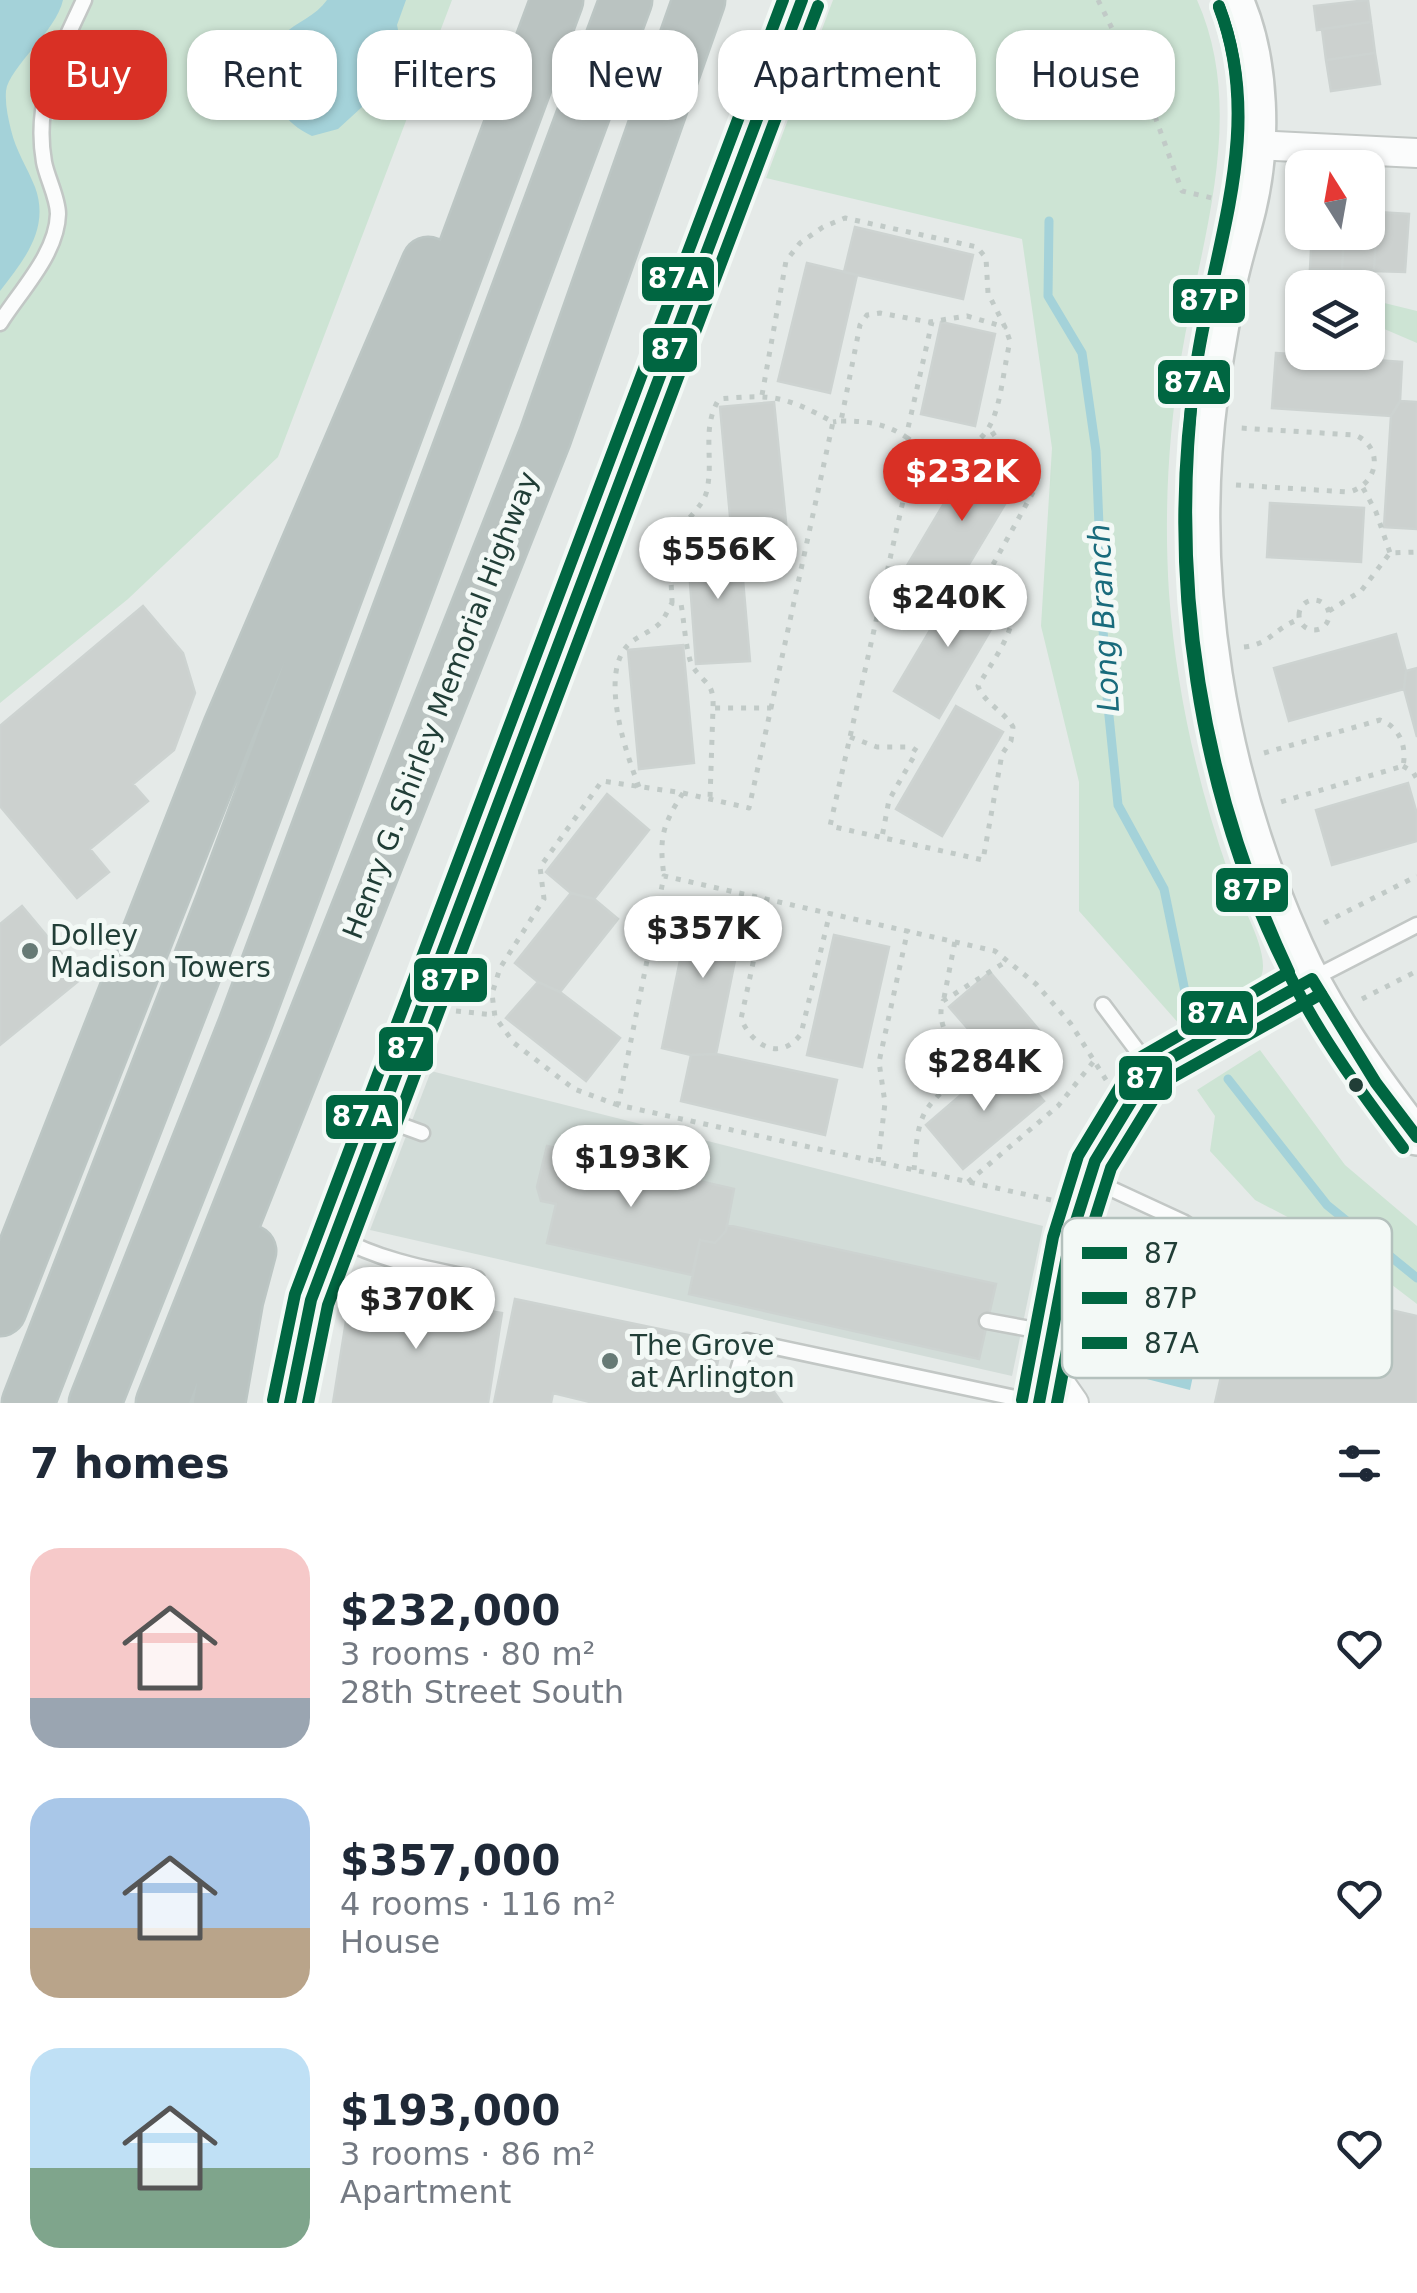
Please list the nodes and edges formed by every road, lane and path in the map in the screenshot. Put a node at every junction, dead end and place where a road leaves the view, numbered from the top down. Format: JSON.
{"nodes":[{"id":1,"x":84,"y":0,"type":"edge"},
{"id":2,"x":525,"y":0,"type":"edge"},
{"id":3,"x":558,"y":0,"type":"edge"},
{"id":4,"x":626,"y":0,"type":"edge"},
{"id":5,"x":699,"y":0,"type":"edge"},
{"id":6,"x":802,"y":0,"type":"edge"},
{"id":7,"x":1098,"y":0,"type":"edge"},
{"id":8,"x":1235,"y":0,"type":"edge"},
{"id":9,"x":1257,"y":146,"type":"junction"},
{"id":10,"x":1417,"y":153,"type":"edge"},
{"id":11,"x":1212,"y":198,"type":"dead end"},
{"id":12,"x":933,"y":321,"type":"junction"},
{"id":13,"x":0,"y":323,"type":"edge"},
{"id":14,"x":1005,"y":327,"type":"junction"},
{"id":15,"x":762,"y":395,"type":"junction"},
{"id":16,"x":837,"y":422,"type":"junction"},
{"id":17,"x":1240,"y":428,"type":"dead end"},
{"id":18,"x":990,"y":430,"type":"junction"},
{"id":19,"x":906,"y":437,"type":"junction"},
{"id":20,"x":977,"y":443,"type":"junction"},
{"id":21,"x":1002,"y":447,"type":"junction"},
{"id":22,"x":914,"y":452,"type":"junction"},
{"id":23,"x":1236,"y":485,"type":"dead end"},
{"id":24,"x":1363,"y":488,"type":"junction"},
{"id":25,"x":1417,"y":552,"type":"edge"},
{"id":26,"x":1390,"y":553,"type":"junction"},
{"id":27,"x":672,"y":604,"type":"junction"},
{"id":28,"x":1329,"y":611,"type":"junction"},
{"id":29,"x":1300,"y":619,"type":"junction"},
{"id":30,"x":1244,"y":647,"type":"dead end"},
{"id":31,"x":712,"y":708,"type":"junction"},
{"id":32,"x":771,"y":708,"type":"junction"},
{"id":33,"x":850,"y":737,"type":"junction"},
{"id":34,"x":1264,"y":753,"type":"dead end"},
{"id":35,"x":1403,"y":766,"type":"junction"},
{"id":36,"x":1417,"y":779,"type":"edge"},
{"id":37,"x":639,"y":786,"type":"junction"},
{"id":38,"x":683,"y":793,"type":"junction"},
{"id":39,"x":710,"y":800,"type":"junction"},
{"id":40,"x":1277,"y":804,"type":"dead end"},
{"id":41,"x":882,"y":838,"type":"junction"},
{"id":42,"x":664,"y":876,"type":"junction"},
{"id":43,"x":1417,"y":876,"type":"edge"},
{"id":44,"x":767,"y":898,"type":"junction"},
{"id":45,"x":830,"y":912,"type":"junction"},
{"id":46,"x":1324,"y":923,"type":"dead end"},
{"id":47,"x":1417,"y":925,"type":"edge"},
{"id":48,"x":908,"y":930,"type":"junction"},
{"id":49,"x":956,"y":940,"type":"junction"},
{"id":50,"x":1008,"y":961,"type":"junction"},
{"id":51,"x":1417,"y":971,"type":"edge"},
{"id":52,"x":1312,"y":979,"type":"junction"},
{"id":53,"x":1362,"y":999,"type":"dead end"},
{"id":54,"x":943,"y":1001,"type":"junction"},
{"id":55,"x":1103,"y":1005,"type":"dead end"},
{"id":56,"x":456,"y":1011,"type":"dead end"},
{"id":57,"x":495,"y":1015,"type":"junction"},
{"id":58,"x":303,"y":1055,"type":"junction"},
{"id":59,"x":1094,"y":1061,"type":"junction"},
{"id":60,"x":1152,"y":1068,"type":"junction"},
{"id":61,"x":1108,"y":1084,"type":"dead end"},
{"id":62,"x":618,"y":1106,"type":"junction"},
{"id":63,"x":381,"y":1118,"type":"junction"},
{"id":64,"x":422,"y":1132,"type":"dead end"},
{"id":65,"x":1417,"y":1137,"type":"edge"},
{"id":66,"x":878,"y":1163,"type":"junction"},
{"id":67,"x":914,"y":1170,"type":"junction"},
{"id":68,"x":1090,"y":1180,"type":"junction"},
{"id":69,"x":968,"y":1182,"type":"junction"},
{"id":70,"x":48,"y":1188,"type":"junction"},
{"id":71,"x":1051,"y":1200,"type":"dead end"},
{"id":72,"x":1077,"y":1218,"type":"edge"},
{"id":73,"x":1174,"y":1218,"type":"edge"},
{"id":74,"x":336,"y":1236,"type":"junction"},
{"id":75,"x":403,"y":1264,"type":"junction"},
{"id":76,"x":1062,"y":1281,"type":"edge"},
{"id":77,"x":0,"y":1284,"type":"edge"},
{"id":78,"x":398,"y":1296,"type":"dead end"},
{"id":79,"x":471,"y":1308,"type":"dead end"},
{"id":80,"x":0,"y":1310,"type":"edge"},
{"id":81,"x":988,"y":1321,"type":"dead end"},
{"id":82,"x":1052,"y":1333,"type":"junction"},
{"id":83,"x":1046,"y":1363,"type":"junction"},
{"id":84,"x":734,"y":1383,"type":"dead end"},
{"id":85,"x":28,"y":1403,"type":"edge"},
{"id":86,"x":95,"y":1403,"type":"edge"},
{"id":87,"x":162,"y":1403,"type":"edge"},
{"id":88,"x":219,"y":1403,"type":"edge"},
{"id":89,"x":290,"y":1403,"type":"edge"},
{"id":90,"x":1039,"y":1403,"type":"edge"},
{"id":91,"x":1074,"y":1403,"type":"edge"}],
"edges":[{"from":1,"to":13,"type":"lane"},
{"from":2,"to":70,"type":"highway"},
{"from":3,"to":85,"type":"highway"},
{"from":4,"to":86,"type":"highway"},
{"from":5,"to":58,"type":"highway","name":"Henry G. Shirley Memorial Highway"},
{"from":6,"to":63,"type":"street"},
{"from":7,"to":11,"type":"path"},
{"from":8,"to":9,"type":"street"},
{"from":9,"to":10,"type":"street"},
{"from":9,"to":52,"type":"street"},
{"from":12,"to":14,"type":"path"},
{"from":12,"to":16,"type":"path"},
{"from":12,"to":19,"type":"path"},
{"from":14,"to":15,"type":"path"},
{"from":14,"to":18,"type":"path"},
{"from":15,"to":16,"type":"path"},
{"from":15,"to":27,"type":"path"},
{"from":16,"to":19,"type":"path"},
{"from":16,"to":32,"type":"path"},
{"from":17,"to":24,"type":"path"},
{"from":18,"to":20,"type":"path"},
{"from":18,"to":21,"type":"path"},
{"from":19,"to":22,"type":"path"},
{"from":20,"to":21,"type":"path"},
{"from":20,"to":22,"type":"path"},
{"from":21,"to":41,"type":"path"},
{"from":22,"to":33,"type":"path"},
{"from":23,"to":24,"type":"path"},
{"from":24,"to":26,"type":"path"},
{"from":25,"to":26,"type":"path"},
{"from":26,"to":28,"type":"path"},
{"from":27,"to":31,"type":"path"},
{"from":27,"to":37,"type":"path"},
{"from":28,"to":29,"type":"path"},
{"from":28,"to":29,"type":"path"},
{"from":29,"to":30,"type":"path"},
{"from":31,"to":32,"type":"path"},
{"from":31,"to":39,"type":"path"},
{"from":32,"to":39,"type":"path"},
{"from":33,"to":41,"type":"path"},
{"from":33,"to":41,"type":"path"},
{"from":34,"to":35,"type":"path"},
{"from":35,"to":36,"type":"path"},
{"from":35,"to":40,"type":"path"},
{"from":37,"to":38,"type":"path"},
{"from":37,"to":57,"type":"path"},
{"from":38,"to":39,"type":"path"},
{"from":38,"to":42,"type":"path"},
{"from":42,"to":44,"type":"path"},
{"from":42,"to":62,"type":"path"},
{"from":43,"to":46,"type":"path"},
{"from":44,"to":45,"type":"path"},
{"from":44,"to":45,"type":"path"},
{"from":45,"to":48,"type":"path"},
{"from":47,"to":52,"type":"lane"},
{"from":48,"to":49,"type":"path"},
{"from":48,"to":66,"type":"path"},
{"from":49,"to":50,"type":"path"},
{"from":49,"to":54,"type":"path"},
{"from":50,"to":54,"type":"path"},
{"from":50,"to":59,"type":"path"},
{"from":51,"to":53,"type":"path"},
{"from":52,"to":60,"type":"street"},
{"from":52,"to":65,"type":"street"},
{"from":54,"to":67,"type":"path"},
{"from":55,"to":60,"type":"lane"},
{"from":56,"to":57,"type":"path"},
{"from":57,"to":62,"type":"path"},
{"from":58,"to":87,"type":"highway","name":"Henry G. Shirley Memorial Highway"},
{"from":58,"to":88,"type":"highway"},
{"from":59,"to":61,"type":"path"},
{"from":59,"to":69,"type":"path"},
{"from":60,"to":68,"type":"street"},
{"from":62,"to":66,"type":"path"},
{"from":63,"to":64,"type":"lane"},
{"from":63,"to":74,"type":"street"},
{"from":66,"to":67,"type":"path"},
{"from":67,"to":69,"type":"path"},
{"from":68,"to":72,"type":"street"},
{"from":68,"to":73,"type":"lane"},
{"from":69,"to":71,"type":"path"},
{"from":70,"to":77,"type":"highway"},
{"from":70,"to":80,"type":"highway"},
{"from":74,"to":75,"type":"lane"},
{"from":74,"to":89,"type":"street"},
{"from":75,"to":78,"type":"lane"},
{"from":75,"to":79,"type":"lane"},
{"from":76,"to":82,"type":"street"},
{"from":81,"to":82,"type":"lane"},
{"from":82,"to":83,"type":"street"},
{"from":83,"to":90,"type":"street"},
{"from":83,"to":91,"type":"street"},
{"from":84,"to":90,"type":"lane"}]}
